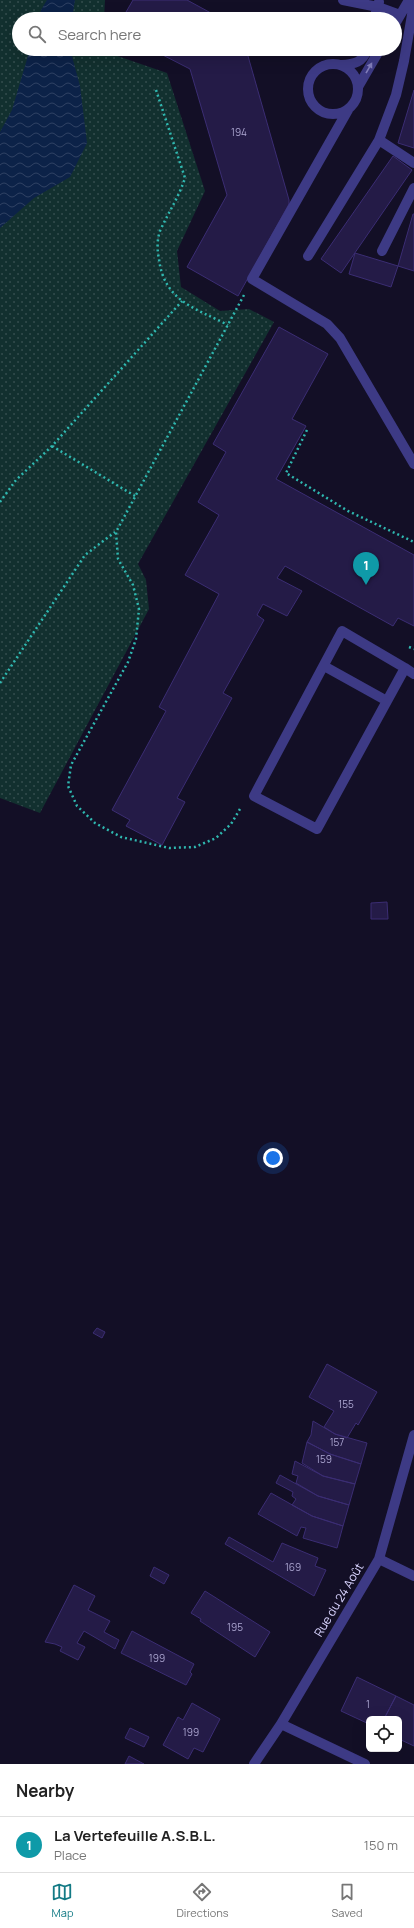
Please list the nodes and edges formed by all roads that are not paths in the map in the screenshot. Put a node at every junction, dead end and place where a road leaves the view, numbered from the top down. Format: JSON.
{"nodes":[{"id":1,"x":343,"y":0,"type":"edge"},
{"id":2,"x":409,"y":0,"type":"edge"},
{"id":3,"x":379,"y":3,"type":"edge"},
{"id":4,"x":414,"y":3,"type":"edge"},
{"id":5,"x":390,"y":12,"type":"edge"},
{"id":6,"x":402,"y":12,"type":"edge"},
{"id":7,"x":365,"y":56,"type":"edge"},
{"id":8,"x":376,"y":56,"type":"edge"},
{"id":9,"x":341,"y":65,"type":"junction"},
{"id":10,"x":358,"y":87,"type":"junction"},
{"id":11,"x":348,"y":110,"type":"junction"},
{"id":12,"x":379,"y":140,"type":"junction"},
{"id":13,"x":414,"y":163,"type":"edge"},
{"id":14,"x":414,"y":188,"type":"edge"},
{"id":15,"x":382,"y":251,"type":"dead end"},
{"id":16,"x":308,"y":256,"type":"dead end"},
{"id":17,"x":414,"y":464,"type":"edge"},
{"id":18,"x":324,"y":666,"type":"junction"},
{"id":19,"x":410,"y":671,"type":"edge"},
{"id":20,"x":387,"y":701,"type":"junction"},
{"id":21,"x":414,"y":1435,"type":"edge"},
{"id":22,"x":379,"y":1559,"type":"junction"},
{"id":23,"x":414,"y":1576,"type":"edge"},
{"id":24,"x":280,"y":1724,"type":"junction"},
{"id":25,"x":254,"y":1764,"type":"edge"},
{"id":26,"x":365,"y":1764,"type":"edge"}],
"edges":[{"from":1,"to":3,"type":"street"},
{"from":2,"to":6,"type":"street"},
{"from":3,"to":5,"type":"street"},
{"from":4,"to":12,"type":"street"},
{"from":7,"to":9,"type":"street"},
{"from":10,"to":8,"type":"street","one_way":true},
{"from":9,"to":10,"type":"street"},
{"from":9,"to":11,"type":"street"},
{"from":10,"to":11,"type":"street"},
{"from":11,"to":17,"type":"street"},
{"from":12,"to":13,"type":"street"},
{"from":12,"to":16,"type":"street"},
{"from":14,"to":15,"type":"street"},
{"from":18,"to":19,"type":"street"},
{"from":18,"to":20,"type":"street"},
{"from":18,"to":20,"type":"street"},
{"from":19,"to":20,"type":"street"},
{"from":21,"to":22,"type":"street","name":"Rue du 24 Août"},
{"from":22,"to":23,"type":"street"},
{"from":22,"to":24,"type":"street","name":"Rue du 24 Août"},
{"from":24,"to":25,"type":"street","name":"Rue du 24 Août"},
{"from":24,"to":26,"type":"street"}]}
